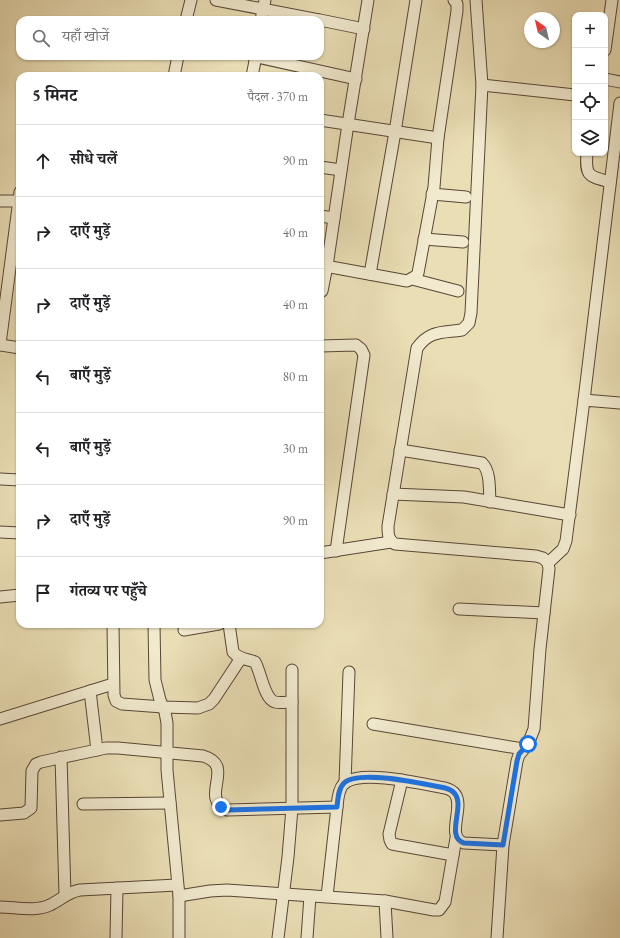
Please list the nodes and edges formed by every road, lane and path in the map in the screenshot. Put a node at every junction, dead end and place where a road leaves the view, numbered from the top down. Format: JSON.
{"nodes":[{"id":1,"x":191,"y":0,"type":"edge"},
{"id":2,"x":216,"y":0,"type":"edge"},
{"id":3,"x":368,"y":0,"type":"edge"},
{"id":4,"x":416,"y":0,"type":"edge"},
{"id":5,"x":454,"y":0,"type":"edge"},
{"id":6,"x":476,"y":0,"type":"edge"},
{"id":7,"x":612,"y":0,"type":"edge"},
{"id":8,"x":263,"y":10,"type":"edge"},
{"id":9,"x":187,"y":16,"type":"edge"},
{"id":10,"x":297,"y":16,"type":"edge"},
{"id":11,"x":324,"y":21,"type":"edge"},
{"id":12,"x":364,"y":29,"type":"junction"},
{"id":13,"x":605,"y":48,"type":"edge"},
{"id":14,"x":177,"y":60,"type":"edge"},
{"id":15,"x":254,"y":60,"type":"edge"},
{"id":16,"x":273,"y":60,"type":"edge"},
{"id":17,"x":175,"y":72,"type":"edge"},
{"id":18,"x":253,"y":72,"type":"edge"},
{"id":19,"x":356,"y":79,"type":"junction"},
{"id":20,"x":608,"y":80,"type":"edge"},
{"id":21,"x":620,"y":82,"type":"edge"},
{"id":22,"x":482,"y":85,"type":"junction"},
{"id":23,"x":572,"y":95,"type":"edge"},
{"id":24,"x":620,"y":103,"type":"edge"},
{"id":25,"x":324,"y":121,"type":"edge"},
{"id":26,"x":348,"y":124,"type":"junction"},
{"id":27,"x":395,"y":132,"type":"junction"},
{"id":28,"x":438,"y":138,"type":"junction"},
{"id":29,"x":587,"y":156,"type":"edge"},
{"id":30,"x":324,"y":168,"type":"edge"},
{"id":31,"x":341,"y":170,"type":"junction"},
{"id":32,"x":610,"y":182,"type":"junction"},
{"id":33,"x":432,"y":194,"type":"junction"},
{"id":34,"x":466,"y":196,"type":"dead end"},
{"id":35,"x":16,"y":199,"type":"edge"},
{"id":36,"x":0,"y":201,"type":"edge"},
{"id":37,"x":324,"y":217,"type":"edge"},
{"id":38,"x":334,"y":218,"type":"junction"},
{"id":39,"x":16,"y":227,"type":"edge"},
{"id":40,"x":424,"y":239,"type":"junction"},
{"id":41,"x":463,"y":242,"type":"dead end"},
{"id":42,"x":324,"y":262,"type":"edge"},
{"id":43,"x":324,"y":266,"type":"edge"},
{"id":44,"x":370,"y":274,"type":"junction"},
{"id":45,"x":412,"y":280,"type":"junction"},
{"id":46,"x":458,"y":291,"type":"dead end"},
{"id":47,"x":0,"y":345,"type":"edge"},
{"id":48,"x":324,"y":346,"type":"edge"},
{"id":49,"x":16,"y":347,"type":"edge"},
{"id":50,"x":584,"y":400,"type":"junction"},
{"id":51,"x":620,"y":403,"type":"edge"},
{"id":52,"x":400,"y":450,"type":"junction"},
{"id":53,"x":0,"y":479,"type":"edge"},
{"id":54,"x":16,"y":480,"type":"edge"},
{"id":55,"x":393,"y":494,"type":"junction"},
{"id":56,"x":490,"y":502,"type":"junction"},
{"id":57,"x":570,"y":515,"type":"junction"},
{"id":58,"x":0,"y":532,"type":"edge"},
{"id":59,"x":16,"y":533,"type":"edge"},
{"id":60,"x":391,"y":542,"type":"junction"},
{"id":61,"x":336,"y":550,"type":"junction"},
{"id":62,"x":324,"y":552,"type":"edge"},
{"id":63,"x":548,"y":563,"type":"junction"},
{"id":64,"x":16,"y":595,"type":"edge"},
{"id":65,"x":0,"y":597,"type":"edge"},
{"id":66,"x":459,"y":609,"type":"dead end"},
{"id":67,"x":544,"y":613,"type":"junction"},
{"id":68,"x":113,"y":628,"type":"edge"},
{"id":69,"x":154,"y":628,"type":"edge"},
{"id":70,"x":196,"y":628,"type":"edge"},
{"id":71,"x":230,"y":628,"type":"edge"},
{"id":72,"x":184,"y":630,"type":"dead end"},
{"id":73,"x":241,"y":658,"type":"junction"},
{"id":74,"x":292,"y":670,"type":"dead end"},
{"id":75,"x":349,"y":672,"type":"dead end"},
{"id":76,"x":113,"y":684,"type":"junction"},
{"id":77,"x":90,"y":691,"type":"junction"},
{"id":78,"x":292,"y":702,"type":"junction"},
{"id":79,"x":163,"y":707,"type":"junction"},
{"id":80,"x":0,"y":719,"type":"edge"},
{"id":81,"x":373,"y":724,"type":"dead end"},
{"id":82,"x":523,"y":749,"type":"junction"},
{"id":83,"x":97,"y":750,"type":"junction"},
{"id":84,"x":167,"y":752,"type":"junction"},
{"id":85,"x":61,"y":757,"type":"junction"},
{"id":86,"x":402,"y":780,"type":"junction"},
{"id":87,"x":345,"y":783,"type":"junction"},
{"id":88,"x":170,"y":803,"type":"junction"},
{"id":89,"x":83,"y":804,"type":"dead end"},
{"id":90,"x":337,"y":807,"type":"junction"},
{"id":91,"x":292,"y":808,"type":"junction"},
{"id":92,"x":0,"y":815,"type":"edge"},
{"id":93,"x":456,"y":838,"type":"junction"},
{"id":94,"x":503,"y":845,"type":"junction"},
{"id":95,"x":453,"y":855,"type":"junction"},
{"id":96,"x":178,"y":885,"type":"junction"},
{"id":97,"x":117,"y":888,"type":"junction"},
{"id":98,"x":284,"y":893,"type":"junction"},
{"id":99,"x":65,"y":895,"type":"junction"},
{"id":100,"x":179,"y":896,"type":"junction"},
{"id":101,"x":310,"y":896,"type":"junction"},
{"id":102,"x":327,"y":896,"type":"junction"},
{"id":103,"x":385,"y":901,"type":"junction"},
{"id":104,"x":0,"y":907,"type":"edge"},
{"id":105,"x":116,"y":938,"type":"edge"},
{"id":106,"x":179,"y":938,"type":"edge"},
{"id":107,"x":278,"y":938,"type":"edge"},
{"id":108,"x":307,"y":938,"type":"edge"},
{"id":109,"x":387,"y":938,"type":"edge"},
{"id":110,"x":497,"y":938,"type":"edge"}],
"edges":[{"from":1,"to":9,"type":"street"},
{"from":2,"to":8,"type":"street"},
{"from":3,"to":12,"type":"street"},
{"from":4,"to":27,"type":"street"},
{"from":5,"to":28,"type":"street"},
{"from":6,"to":22,"type":"street"},
{"from":7,"to":13,"type":"street"},
{"from":8,"to":10,"type":"street"},
{"from":11,"to":12,"type":"street"},
{"from":12,"to":19,"type":"street"},
{"from":14,"to":17,"type":"street"},
{"from":15,"to":18,"type":"street"},
{"from":16,"to":19,"type":"street"},
{"from":19,"to":26,"type":"street"},
{"from":20,"to":21,"type":"street"},
{"from":22,"to":23,"type":"street"},
{"from":22,"to":52,"type":"street"},
{"from":24,"to":32,"type":"street"},
{"from":25,"to":26,"type":"street"},
{"from":26,"to":27,"type":"street"},
{"from":26,"to":31,"type":"street"},
{"from":27,"to":28,"type":"street"},
{"from":27,"to":44,"type":"street"},
{"from":28,"to":33,"type":"street"},
{"from":29,"to":32,"type":"street"},
{"from":30,"to":31,"type":"street"},
{"from":31,"to":38,"type":"street"},
{"from":32,"to":50,"type":"street"},
{"from":33,"to":34,"type":"street"},
{"from":33,"to":40,"type":"street"},
{"from":35,"to":36,"type":"street"},
{"from":37,"to":38,"type":"street"},
{"from":38,"to":42,"type":"street"},
{"from":39,"to":47,"type":"street"},
{"from":40,"to":41,"type":"street"},
{"from":40,"to":45,"type":"street"},
{"from":43,"to":44,"type":"street"},
{"from":44,"to":45,"type":"street"},
{"from":45,"to":46,"type":"street"},
{"from":47,"to":49,"type":"street"},
{"from":48,"to":61,"type":"street"},
{"from":50,"to":51,"type":"street"},
{"from":50,"to":57,"type":"street"},
{"from":52,"to":55,"type":"street"},
{"from":52,"to":56,"type":"street"},
{"from":53,"to":54,"type":"street"},
{"from":55,"to":56,"type":"street"},
{"from":55,"to":60,"type":"street"},
{"from":56,"to":57,"type":"street"},
{"from":57,"to":63,"type":"street"},
{"from":58,"to":59,"type":"street"},
{"from":60,"to":61,"type":"street"},
{"from":60,"to":63,"type":"street"},
{"from":61,"to":62,"type":"street"},
{"from":63,"to":67,"type":"street"},
{"from":64,"to":65,"type":"street"},
{"from":66,"to":67,"type":"street"},
{"from":67,"to":82,"type":"street"},
{"from":68,"to":76,"type":"street"},
{"from":69,"to":79,"type":"street"},
{"from":70,"to":72,"type":"street"},
{"from":71,"to":73,"type":"street"},
{"from":73,"to":78,"type":"street"},
{"from":73,"to":79,"type":"street"},
{"from":74,"to":78,"type":"street"},
{"from":75,"to":87,"type":"street"},
{"from":76,"to":77,"type":"street"},
{"from":76,"to":79,"type":"street"},
{"from":77,"to":80,"type":"street"},
{"from":77,"to":83,"type":"street"},
{"from":78,"to":91,"type":"street"},
{"from":79,"to":84,"type":"street"},
{"from":81,"to":82,"type":"street"},
{"from":82,"to":94,"type":"street"},
{"from":83,"to":84,"type":"street"},
{"from":83,"to":85,"type":"street"},
{"from":84,"to":88,"type":"street"},
{"from":84,"to":91,"type":"street"},
{"from":85,"to":92,"type":"street"},
{"from":85,"to":99,"type":"street"},
{"from":86,"to":87,"type":"street"},
{"from":86,"to":93,"type":"street"},
{"from":86,"to":95,"type":"street"},
{"from":87,"to":90,"type":"street"},
{"from":88,"to":89,"type":"street"},
{"from":88,"to":96,"type":"street"},
{"from":90,"to":91,"type":"street"},
{"from":90,"to":102,"type":"street"},
{"from":91,"to":98,"type":"street"},
{"from":93,"to":94,"type":"street"},
{"from":93,"to":95,"type":"street"},
{"from":94,"to":110,"type":"street"},
{"from":95,"to":103,"type":"street"},
{"from":96,"to":97,"type":"street"},
{"from":96,"to":100,"type":"street"},
{"from":97,"to":99,"type":"street"},
{"from":97,"to":105,"type":"street"},
{"from":98,"to":100,"type":"street"},
{"from":98,"to":101,"type":"street"},
{"from":98,"to":107,"type":"street"},
{"from":99,"to":104,"type":"street"},
{"from":100,"to":106,"type":"street"},
{"from":101,"to":102,"type":"street"},
{"from":101,"to":108,"type":"street"},
{"from":102,"to":103,"type":"street"},
{"from":103,"to":109,"type":"street"}]}
